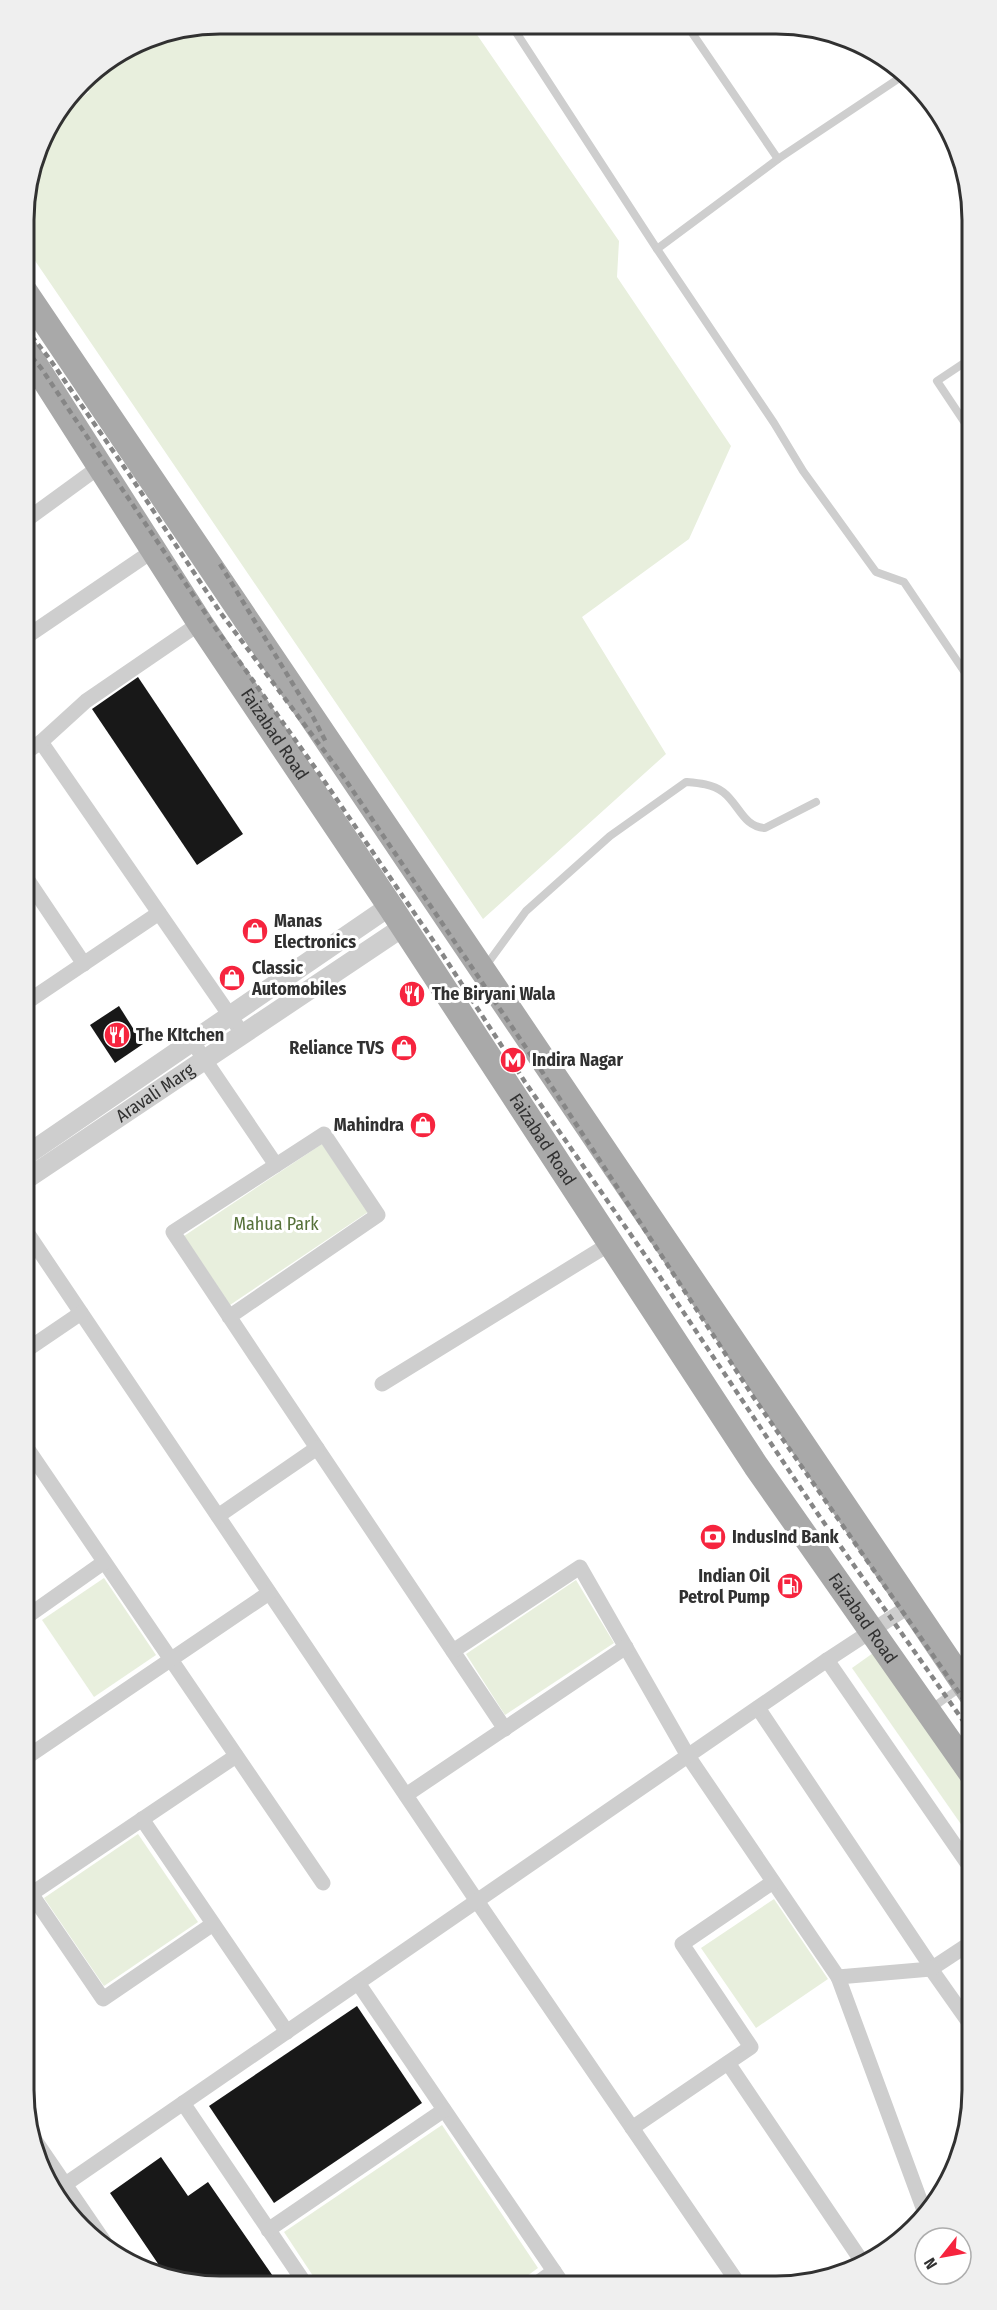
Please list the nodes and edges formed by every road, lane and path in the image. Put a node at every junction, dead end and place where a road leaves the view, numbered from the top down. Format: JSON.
{"nodes":[{"id":1,"x":518,"y":35,"type":"edge"},
{"id":2,"x":693,"y":35,"type":"edge"},
{"id":3,"x":897,"y":80,"type":"edge"},
{"id":4,"x":778,"y":159,"type":"junction"},
{"id":5,"x":657,"y":249,"type":"junction"},
{"id":6,"x":35,"y":307,"type":"edge"},
{"id":7,"x":962,"y":364,"type":"edge"},
{"id":8,"x":35,"y":365,"type":"edge"},
{"id":9,"x":962,"y":418,"type":"edge"},
{"id":10,"x":99,"y":466,"type":"junction"},
{"id":11,"x":35,"y":514,"type":"edge"},
{"id":12,"x":154,"y":550,"type":"junction"},
{"id":13,"x":200,"y":623,"type":"junction"},
{"id":14,"x":35,"y":631,"type":"edge"},
{"id":15,"x":962,"y":668,"type":"edge"},
{"id":16,"x":41,"y":742,"type":"junction"},
{"id":17,"x":35,"y":746,"type":"edge"},
{"id":18,"x":816,"y":802,"type":"dead end"},
{"id":19,"x":35,"y":891,"type":"edge"},
{"id":20,"x":159,"y":913,"type":"junction"},
{"id":21,"x":397,"y":917,"type":"junction"},
{"id":22,"x":84,"y":964,"type":"junction"},
{"id":23,"x":482,"y":971,"type":"junction"},
{"id":24,"x":35,"y":997,"type":"edge"},
{"id":25,"x":230,"y":1016,"type":"junction"},
{"id":26,"x":242,"y":1033,"type":"junction"},
{"id":27,"x":192,"y":1041,"type":"junction"},
{"id":28,"x":204,"y":1058,"type":"junction"},
{"id":29,"x":35,"y":1149,"type":"edge"},
{"id":30,"x":276,"y":1165,"type":"junction"},
{"id":31,"x":35,"y":1173,"type":"edge"},
{"id":32,"x":611,"y":1243,"type":"junction"},
{"id":33,"x":35,"y":1244,"type":"edge"},
{"id":34,"x":81,"y":1313,"type":"junction"},
{"id":35,"x":229,"y":1317,"type":"junction"},
{"id":36,"x":35,"y":1344,"type":"edge"},
{"id":37,"x":382,"y":1384,"type":"dead end"},
{"id":38,"x":317,"y":1448,"type":"junction"},
{"id":39,"x":35,"y":1472,"type":"edge"},
{"id":40,"x":218,"y":1516,"type":"junction"},
{"id":41,"x":104,"y":1562,"type":"junction"},
{"id":42,"x":269,"y":1593,"type":"junction"},
{"id":43,"x":911,"y":1605,"type":"junction"},
{"id":44,"x":35,"y":1611,"type":"edge"},
{"id":45,"x":871,"y":1632,"type":"junction"},
{"id":46,"x":626,"y":1647,"type":"junction"},
{"id":47,"x":453,"y":1651,"type":"junction"},
{"id":48,"x":171,"y":1660,"type":"junction"},
{"id":49,"x":827,"y":1660,"type":"junction"},
{"id":50,"x":962,"y":1676,"type":"edge"},
{"id":51,"x":962,"y":1690,"type":"edge"},
{"id":52,"x":758,"y":1708,"type":"junction"},
{"id":53,"x":928,"y":1710,"type":"junction"},
{"id":54,"x":505,"y":1729,"type":"junction"},
{"id":55,"x":35,"y":1752,"type":"edge"},
{"id":56,"x":236,"y":1756,"type":"junction"},
{"id":57,"x":688,"y":1756,"type":"junction"},
{"id":58,"x":962,"y":1759,"type":"edge"},
{"id":59,"x":405,"y":1795,"type":"junction"},
{"id":60,"x":142,"y":1819,"type":"junction"},
{"id":61,"x":962,"y":1856,"type":"edge"},
{"id":62,"x":774,"y":1882,"type":"junction"},
{"id":63,"x":323,"y":1883,"type":"dead end"},
{"id":64,"x":35,"y":1890,"type":"edge"},
{"id":65,"x":35,"y":1899,"type":"edge"},
{"id":66,"x":477,"y":1901,"type":"junction"},
{"id":67,"x":213,"y":1924,"type":"junction"},
{"id":68,"x":962,"y":1949,"type":"edge"},
{"id":69,"x":932,"y":1969,"type":"junction"},
{"id":70,"x":838,"y":1977,"type":"junction"},
{"id":71,"x":358,"y":1983,"type":"junction"},
{"id":72,"x":962,"y":2012,"type":"edge"},
{"id":73,"x":287,"y":2032,"type":"junction"},
{"id":74,"x":728,"y":2063,"type":"junction"},
{"id":75,"x":183,"y":2103,"type":"junction"},
{"id":76,"x":444,"y":2110,"type":"junction"},
{"id":77,"x":632,"y":2128,"type":"junction"},
{"id":78,"x":62,"y":2186,"type":"edge"},
{"id":79,"x":922,"y":2205,"type":"edge"},
{"id":80,"x":268,"y":2230,"type":"junction"},
{"id":81,"x":858,"y":2256,"type":"edge"},
{"id":82,"x":300,"y":2276,"type":"edge"},
{"id":83,"x":557,"y":2276,"type":"edge"},
{"id":84,"x":733,"y":2276,"type":"edge"}],
"edges":[{"from":1,"to":5,"type":"lane"},
{"from":2,"to":4,"type":"lane"},
{"from":3,"to":4,"type":"lane"},
{"from":4,"to":5,"type":"lane"},
{"from":5,"to":15,"type":"lane"},
{"from":6,"to":23,"type":"main road"},
{"from":7,"to":9,"type":"lane"},
{"from":8,"to":10,"type":"main road","name":"Faizabad Road"},
{"from":10,"to":11,"type":"street"},
{"from":10,"to":12,"type":"main road","name":"Faizabad Road"},
{"from":12,"to":13,"type":"main road","name":"Faizabad Road"},
{"from":12,"to":14,"type":"street"},
{"from":13,"to":16,"type":"street"},
{"from":13,"to":21,"type":"main road","name":"Faizabad Road"},
{"from":16,"to":17,"type":"street"},
{"from":16,"to":20,"type":"street"},
{"from":18,"to":23,"type":"lane"},
{"from":19,"to":22,"type":"street"},
{"from":20,"to":22,"type":"street"},
{"from":20,"to":25,"type":"street"},
{"from":21,"to":25,"type":"street","name":"Aravali Marg"},
{"from":21,"to":26,"type":"street","name":"Aravali Marg"},
{"from":21,"to":32,"type":"main road","name":"Faizabad Road"},
{"from":22,"to":24,"type":"street"},
{"from":23,"to":43,"type":"main road"},
{"from":25,"to":26,"type":"street"},
{"from":25,"to":27,"type":"street","name":"Aravali Marg"},
{"from":26,"to":28,"type":"street","name":"Aravali Marg"},
{"from":27,"to":28,"type":"street"},
{"from":27,"to":29,"type":"street","name":"Aravali Marg"},
{"from":28,"to":30,"type":"street"},
{"from":28,"to":31,"type":"street","name":"Aravali Marg"},
{"from":30,"to":35,"type":"street"},
{"from":30,"to":35,"type":"street"},
{"from":32,"to":37,"type":"street"},
{"from":32,"to":45,"type":"main road","name":"Faizabad Road"},
{"from":33,"to":34,"type":"street"},
{"from":34,"to":36,"type":"street"},
{"from":34,"to":40,"type":"street"},
{"from":35,"to":38,"type":"street"},
{"from":38,"to":40,"type":"street"},
{"from":38,"to":47,"type":"street"},
{"from":39,"to":41,"type":"street"},
{"from":40,"to":42,"type":"street"},
{"from":41,"to":44,"type":"street"},
{"from":41,"to":48,"type":"street"},
{"from":42,"to":48,"type":"street"},
{"from":42,"to":59,"type":"street"},
{"from":43,"to":45,"type":"street"},
{"from":43,"to":50,"type":"main road"},
{"from":45,"to":49,"type":"street"},
{"from":45,"to":53,"type":"main road","name":"Faizabad Road"},
{"from":46,"to":47,"type":"street"},
{"from":46,"to":54,"type":"street"},
{"from":46,"to":57,"type":"street"},
{"from":47,"to":54,"type":"street"},
{"from":48,"to":55,"type":"street"},
{"from":48,"to":56,"type":"street"},
{"from":49,"to":52,"type":"street"},
{"from":49,"to":61,"type":"street"},
{"from":51,"to":53,"type":"lane"},
{"from":52,"to":57,"type":"street"},
{"from":52,"to":69,"type":"street"},
{"from":53,"to":58,"type":"main road","name":"Faizabad Road"},
{"from":54,"to":59,"type":"street"},
{"from":56,"to":60,"type":"street"},
{"from":56,"to":63,"type":"street"},
{"from":57,"to":62,"type":"street"},
{"from":57,"to":66,"type":"street"},
{"from":59,"to":66,"type":"street"},
{"from":60,"to":64,"type":"street"},
{"from":60,"to":67,"type":"street"},
{"from":62,"to":70,"type":"street"},
{"from":62,"to":74,"type":"street"},
{"from":65,"to":67,"type":"street"},
{"from":66,"to":71,"type":"street"},
{"from":66,"to":77,"type":"street"},
{"from":67,"to":73,"type":"street"},
{"from":68,"to":69,"type":"street"},
{"from":69,"to":70,"type":"street"},
{"from":69,"to":72,"type":"street"},
{"from":70,"to":79,"type":"street"},
{"from":71,"to":73,"type":"street"},
{"from":71,"to":76,"type":"street"},
{"from":73,"to":75,"type":"street"},
{"from":74,"to":77,"type":"street"},
{"from":74,"to":81,"type":"street"},
{"from":75,"to":78,"type":"street"},
{"from":75,"to":80,"type":"street"},
{"from":76,"to":80,"type":"street"},
{"from":76,"to":83,"type":"street"},
{"from":77,"to":84,"type":"street"},
{"from":80,"to":82,"type":"street"}]}
